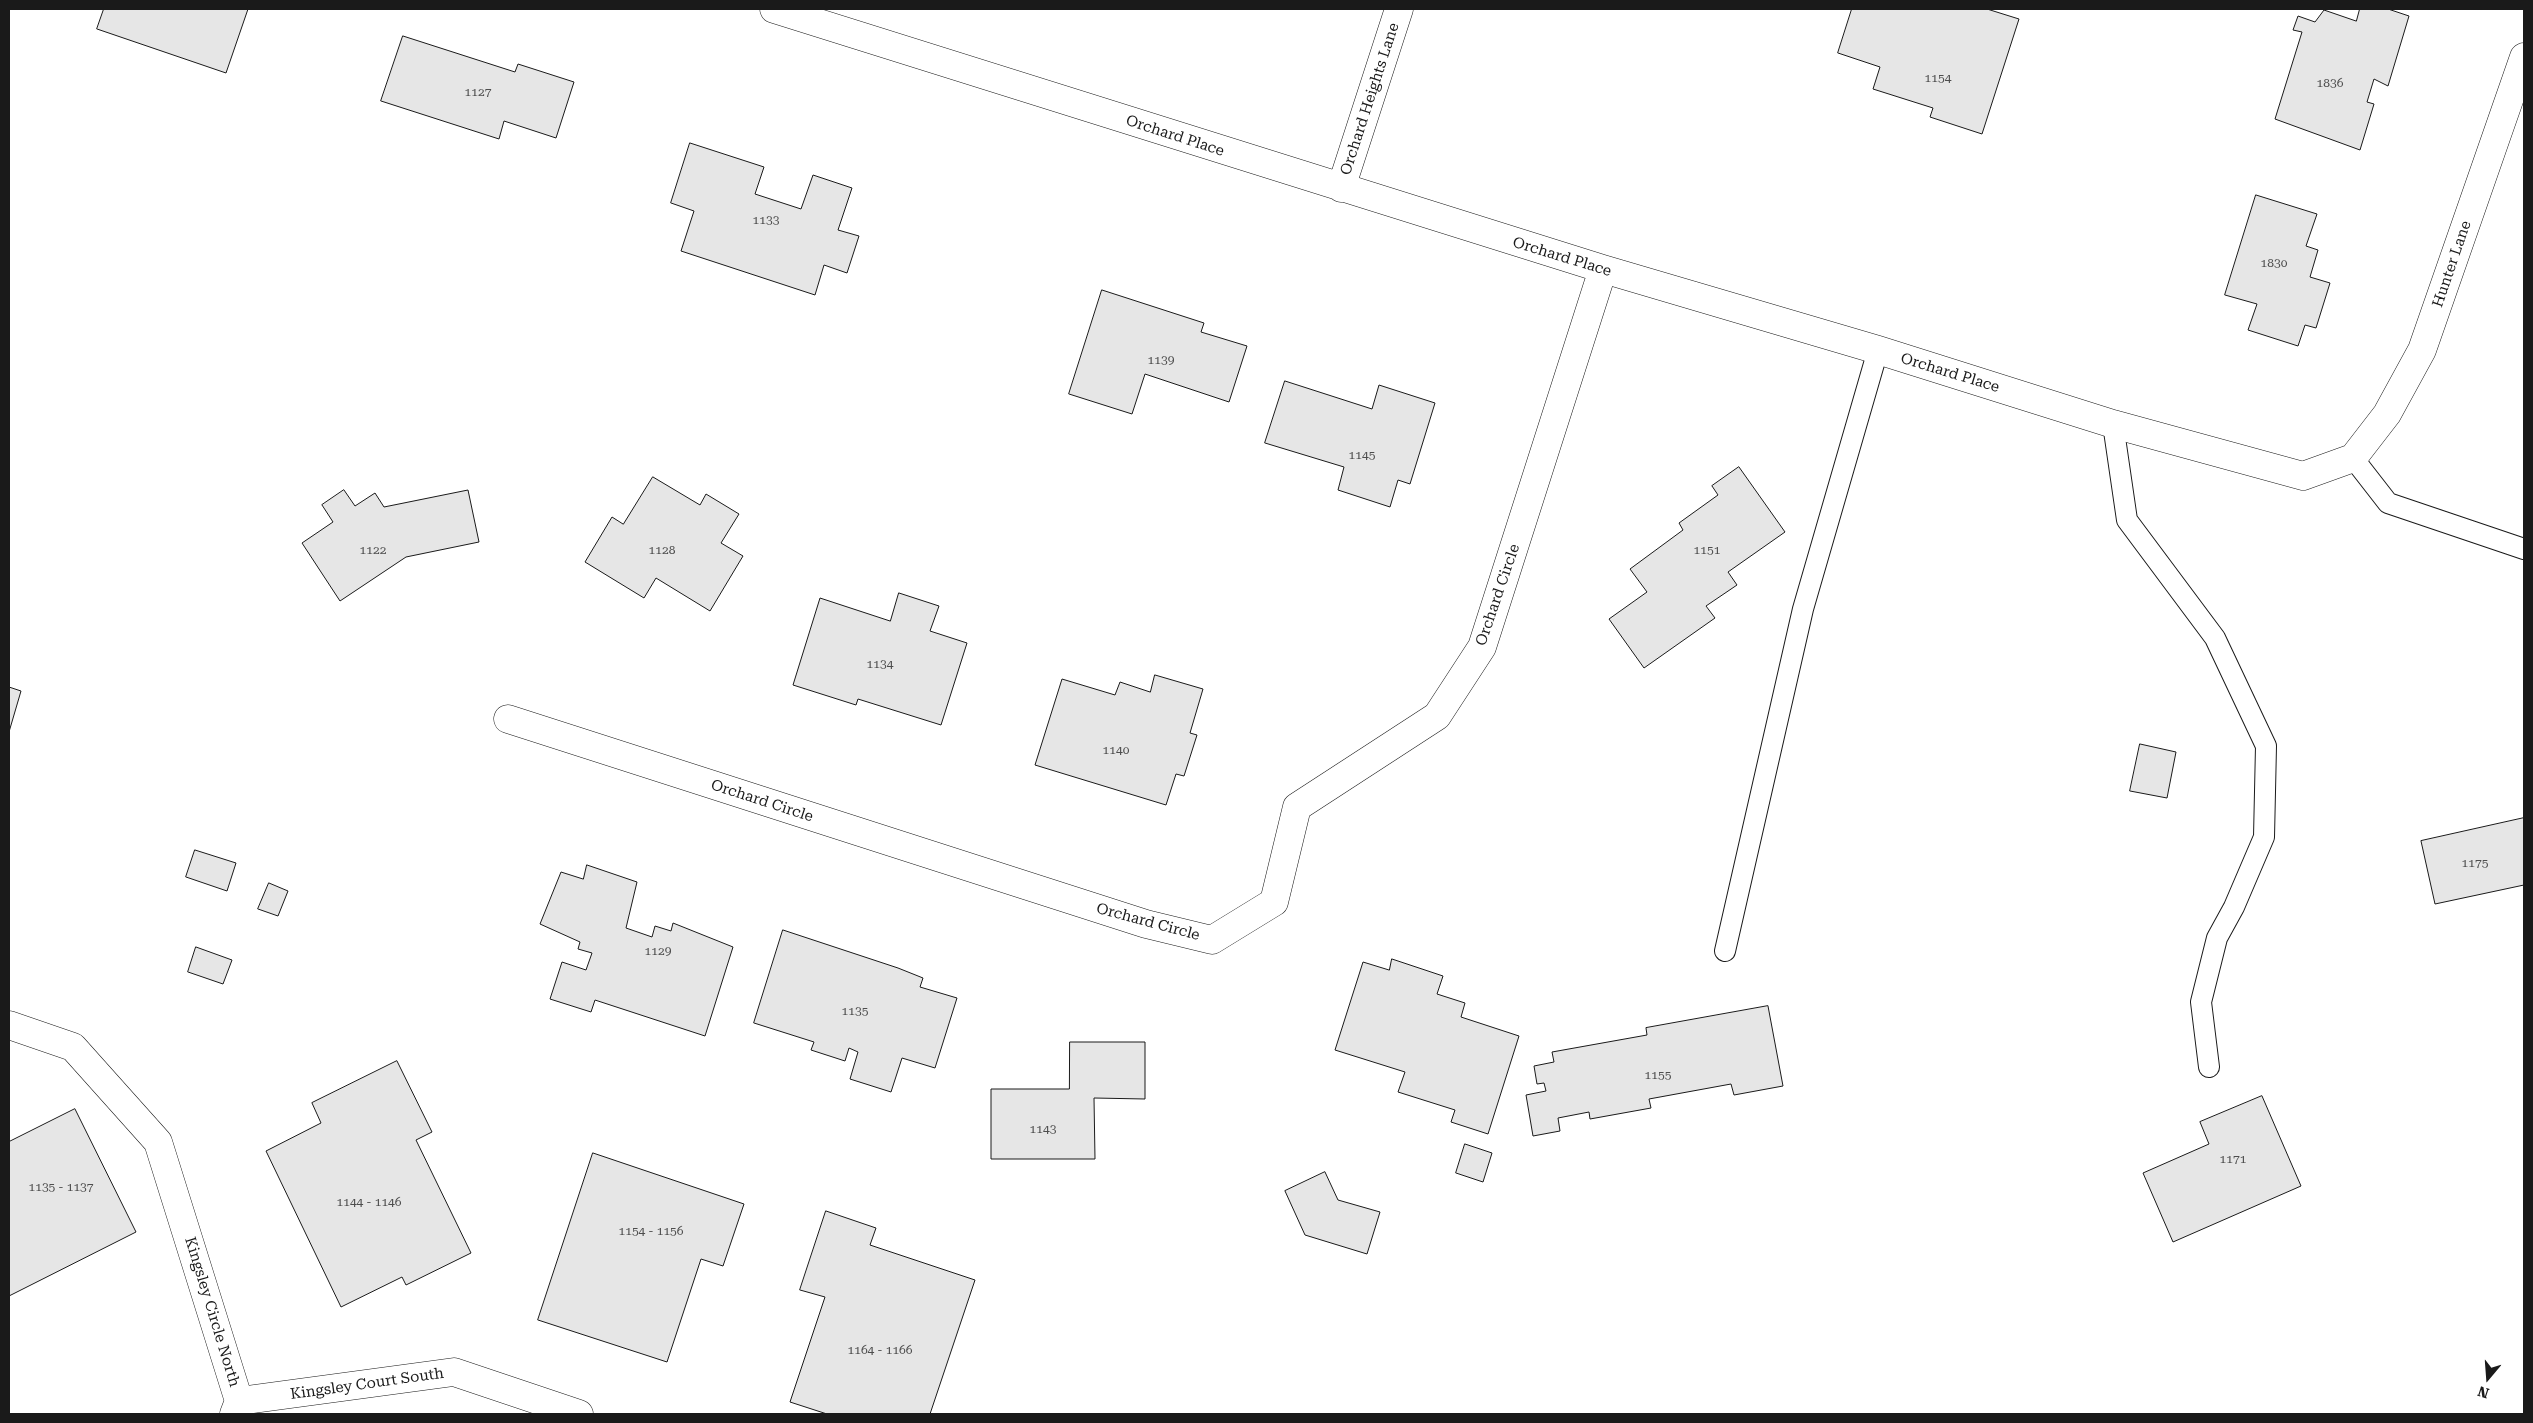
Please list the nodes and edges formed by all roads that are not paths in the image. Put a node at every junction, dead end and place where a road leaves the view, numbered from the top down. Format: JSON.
{"nodes":[{"id":1,"x":774,"y":9,"type":"edge"},
{"id":2,"x":1399,"y":9,"type":"edge"},
{"id":3,"x":2524,"y":57,"type":"edge"},
{"id":4,"x":1341,"y":188,"type":"junction"},
{"id":5,"x":1603,"y":270,"type":"junction"},
{"id":6,"x":1878,"y":350,"type":"junction"},
{"id":7,"x":2113,"y":424,"type":"junction"},
{"id":8,"x":2353,"y":458,"type":"junction"},
{"id":9,"x":2524,"y":549,"type":"edge"},
{"id":10,"x":508,"y":719,"type":"dead end"},
{"id":11,"x":1725,"y":951,"type":"dead end"},
{"id":12,"x":9,"y":1025,"type":"edge"},
{"id":13,"x":2209,"y":1067,"type":"dead end"},
{"id":14,"x":237,"y":1408,"type":"edge"},
{"id":15,"x":579,"y":1414,"type":"edge"}],
"edges":[{"from":1,"to":4,"type":"street","name":"Orchard Place"},
{"from":2,"to":4,"type":"street","name":"Orchard Heights Lane"},
{"from":3,"to":8,"type":"street","name":"Hunter Lane"},
{"from":4,"to":5,"type":"street","name":"Orchard Place"},
{"from":5,"to":6,"type":"street","name":"Orchard Place"},
{"from":5,"to":10,"type":"street","name":"Orchard Circle"},
{"from":6,"to":7,"type":"street","name":"Orchard Place"},
{"from":6,"to":11,"type":"lane"},
{"from":7,"to":8,"type":"street","name":"Orchard Place"},
{"from":7,"to":13,"type":"lane"},
{"from":8,"to":9,"type":"lane"},
{"from":12,"to":14,"type":"street","name":"Kingsley Circle North"},
{"from":14,"to":15,"type":"street","name":"Kingsley Court South"}]}
